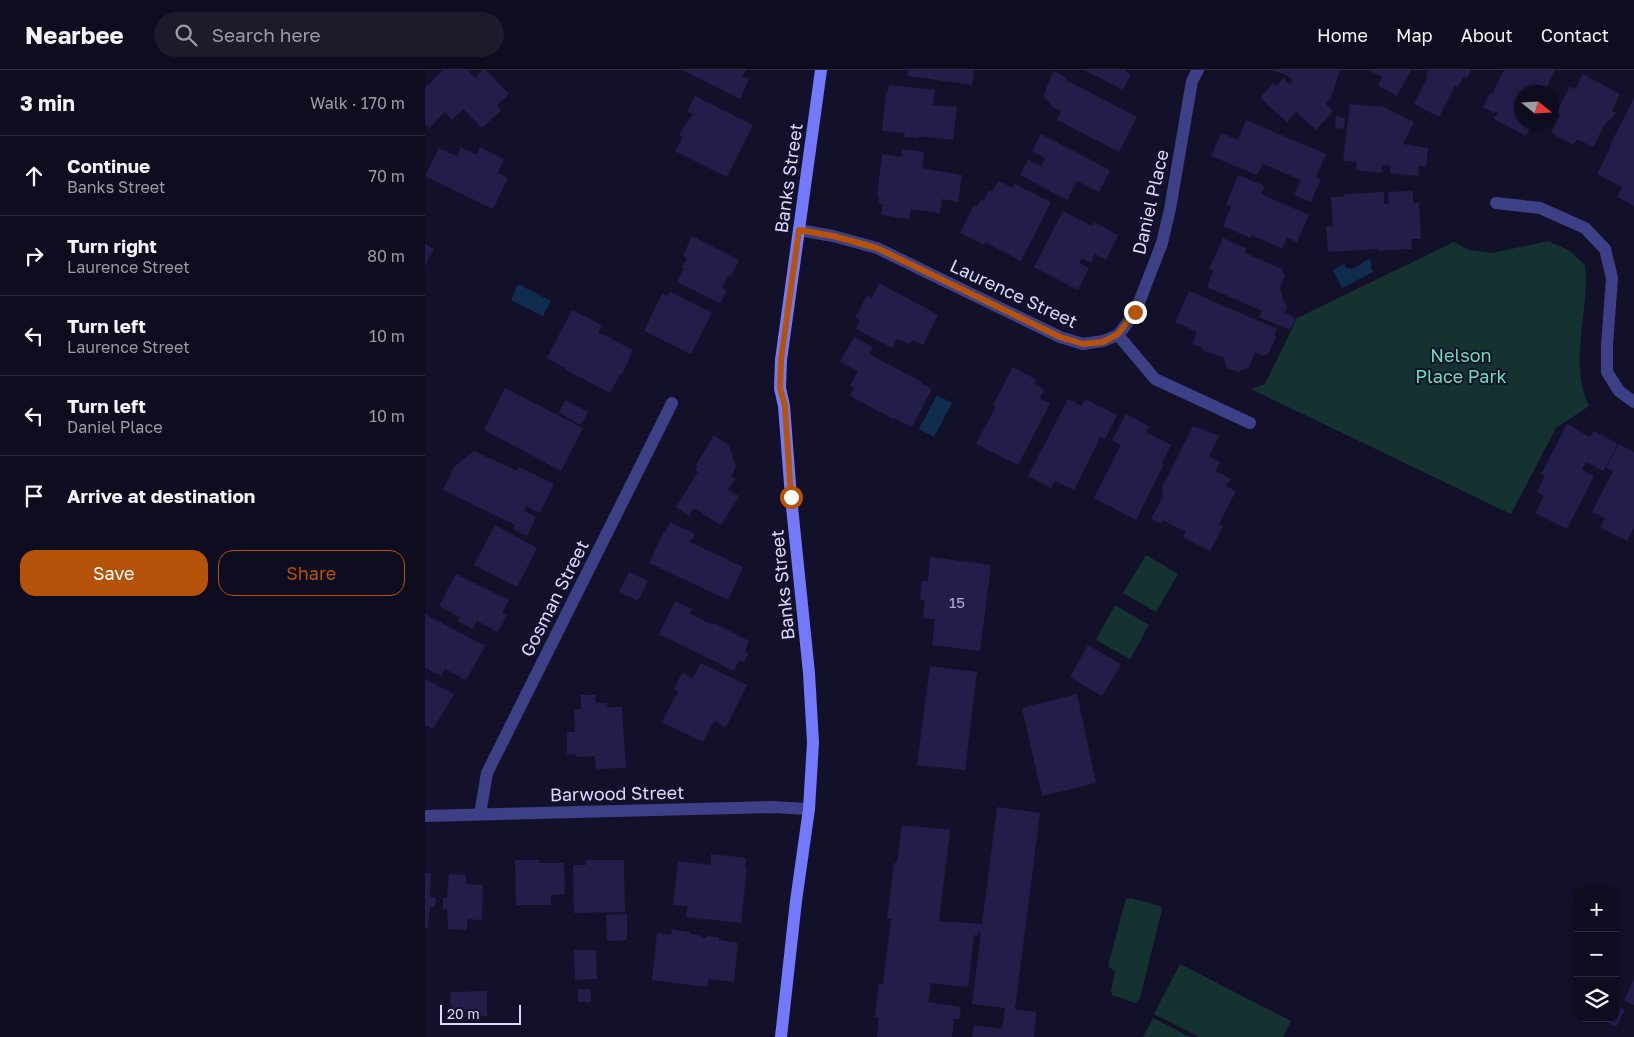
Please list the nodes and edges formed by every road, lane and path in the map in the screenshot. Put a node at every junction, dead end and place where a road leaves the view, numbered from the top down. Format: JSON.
{"nodes":[{"id":1,"x":821,"y":70,"type":"edge"},
{"id":2,"x":1198,"y":70,"type":"edge"},
{"id":3,"x":1496,"y":203,"type":"dead end"},
{"id":4,"x":799,"y":230,"type":"junction"},
{"id":5,"x":1118,"y":334,"type":"junction"},
{"id":6,"x":672,"y":402,"type":"dead end"},
{"id":7,"x":1634,"y":402,"type":"edge"},
{"id":8,"x":1250,"y":423,"type":"dead end"},
{"id":9,"x":809,"y":809,"type":"junction"},
{"id":10,"x":480,"y":814,"type":"junction"},
{"id":11,"x":425,"y":816,"type":"edge"},
{"id":12,"x":781,"y":1037,"type":"edge"}],
"edges":[{"from":1,"to":4,"type":"main road","name":"Banks Street"},
{"from":2,"to":5,"type":"street","name":"Daniel Place"},
{"from":3,"to":7,"type":"street"},
{"from":4,"to":5,"type":"street","name":"Laurence Street"},
{"from":4,"to":9,"type":"main road","name":"Banks Street"},
{"from":5,"to":8,"type":"street"},
{"from":6,"to":10,"type":"street","name":"Gosman Street"},
{"from":9,"to":10,"type":"street","name":"Barwood Street"},
{"from":9,"to":12,"type":"main road","name":"Banks Street"},
{"from":10,"to":11,"type":"street","name":"Barwood Street"}]}
